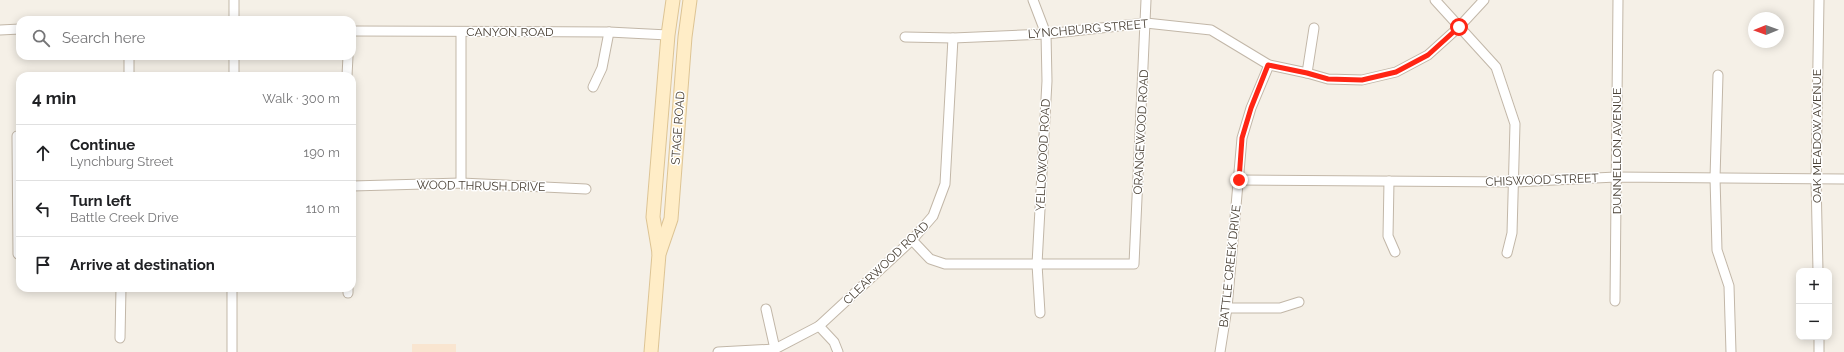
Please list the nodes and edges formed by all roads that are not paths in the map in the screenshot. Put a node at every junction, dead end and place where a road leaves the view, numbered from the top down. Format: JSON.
{"nodes":[{"id":1,"x":234,"y":0,"type":"edge"},
{"id":2,"x":673,"y":0,"type":"edge"},
{"id":3,"x":690,"y":0,"type":"edge"},
{"id":4,"x":1033,"y":0,"type":"edge"},
{"id":5,"x":1146,"y":0,"type":"edge"},
{"id":6,"x":1435,"y":0,"type":"edge"},
{"id":7,"x":1484,"y":0,"type":"edge"},
{"id":8,"x":1618,"y":0,"type":"edge"},
{"id":9,"x":1819,"y":0,"type":"edge"},
{"id":10,"x":234,"y":16,"type":"edge"},
{"id":11,"x":1146,"y":23,"type":"junction"},
{"id":12,"x":1459,"y":27,"type":"junction"},
{"id":13,"x":1314,"y":28,"type":"dead end"},
{"id":14,"x":0,"y":30,"type":"edge"},
{"id":15,"x":16,"y":30,"type":"edge"},
{"id":16,"x":356,"y":31,"type":"edge"},
{"id":17,"x":461,"y":32,"type":"junction"},
{"id":18,"x":608,"y":32,"type":"junction"},
{"id":19,"x":1046,"y":34,"type":"junction"},
{"id":20,"x":668,"y":35,"type":"junction"},
{"id":21,"x":905,"y":37,"type":"dead end"},
{"id":22,"x":953,"y":38,"type":"junction"},
{"id":23,"x":129,"y":60,"type":"edge"},
{"id":24,"x":234,"y":60,"type":"edge"},
{"id":25,"x":348,"y":60,"type":"edge"},
{"id":26,"x":1268,"y":65,"type":"junction"},
{"id":27,"x":129,"y":72,"type":"edge"},
{"id":28,"x":234,"y":72,"type":"edge"},
{"id":29,"x":347,"y":72,"type":"edge"},
{"id":30,"x":1307,"y":73,"type":"junction"},
{"id":31,"x":1718,"y":75,"type":"dead end"},
{"id":32,"x":593,"y":88,"type":"dead end"},
{"id":33,"x":1616,"y":177,"type":"junction"},
{"id":34,"x":1715,"y":178,"type":"junction"},
{"id":35,"x":1816,"y":179,"type":"junction"},
{"id":36,"x":1844,"y":179,"type":"edge"},
{"id":37,"x":1239,"y":180,"type":"junction"},
{"id":38,"x":1389,"y":181,"type":"junction"},
{"id":39,"x":1514,"y":182,"type":"junction"},
{"id":40,"x":461,"y":183,"type":"junction"},
{"id":41,"x":356,"y":186,"type":"edge"},
{"id":42,"x":586,"y":189,"type":"dead end"},
{"id":43,"x":912,"y":240,"type":"junction"},
{"id":44,"x":1395,"y":252,"type":"dead end"},
{"id":45,"x":1507,"y":252,"type":"dead end"},
{"id":46,"x":659,"y":254,"type":"junction"},
{"id":47,"x":1037,"y":264,"type":"junction"},
{"id":48,"x":1818,"y":268,"type":"edge"},
{"id":49,"x":121,"y":292,"type":"edge"},
{"id":50,"x":232,"y":292,"type":"edge"},
{"id":51,"x":1615,"y":301,"type":"dead end"},
{"id":52,"x":1299,"y":302,"type":"dead end"},
{"id":53,"x":1227,"y":308,"type":"junction"},
{"id":54,"x":766,"y":309,"type":"dead end"},
{"id":55,"x":1040,"y":313,"type":"dead end"},
{"id":56,"x":819,"y":326,"type":"junction"},
{"id":57,"x":120,"y":338,"type":"dead end"},
{"id":58,"x":1819,"y":340,"type":"edge"},
{"id":59,"x":775,"y":349,"type":"junction"},
{"id":60,"x":232,"y":352,"type":"edge"},
{"id":61,"x":651,"y":352,"type":"edge"},
{"id":62,"x":718,"y":352,"type":"edge"},
{"id":63,"x":838,"y":352,"type":"edge"},
{"id":64,"x":1220,"y":352,"type":"edge"},
{"id":65,"x":1731,"y":352,"type":"edge"},
{"id":66,"x":1819,"y":352,"type":"edge"}],
"edges":[{"from":1,"to":10,"type":"street"},
{"from":2,"to":20,"type":"main road","name":"STAGE ROAD"},
{"from":3,"to":46,"type":"main road","name":"STAGE ROAD"},
{"from":4,"to":19,"type":"street","name":"YELLOWOOD ROAD"},
{"from":5,"to":11,"type":"street","name":"ORANGEWOOD ROAD"},
{"from":6,"to":12,"type":"street"},
{"from":7,"to":12,"type":"street","name":"LYNCHBURG STREET"},
{"from":8,"to":33,"type":"street","name":"DUNNELLON AVENUE"},
{"from":9,"to":35,"type":"street","name":"OAK MEADOW AVENUE"},
{"from":11,"to":19,"type":"street","name":"LYNCHBURG STREET"},
{"from":11,"to":26,"type":"street","name":"LYNCHBURG STREET"},
{"from":11,"to":47,"type":"street","name":"ORANGEWOOD ROAD"},
{"from":12,"to":30,"type":"street","name":"LYNCHBURG STREET"},
{"from":12,"to":39,"type":"street"},
{"from":13,"to":30,"type":"street"},
{"from":14,"to":15,"type":"street"},
{"from":16,"to":17,"type":"street","name":"CANYON ROAD"},
{"from":17,"to":18,"type":"street","name":"CANYON ROAD"},
{"from":17,"to":40,"type":"street"},
{"from":18,"to":20,"type":"street","name":"CANYON ROAD"},
{"from":18,"to":32,"type":"street"},
{"from":19,"to":22,"type":"street","name":"LYNCHBURG STREET"},
{"from":19,"to":47,"type":"street","name":"YELLOWOOD ROAD"},
{"from":20,"to":46,"type":"main road","name":"STAGE ROAD"},
{"from":21,"to":22,"type":"street","name":"LYNCHBURG STREET"},
{"from":22,"to":43,"type":"street","name":"CLEARWOOD ROAD"},
{"from":23,"to":27,"type":"street"},
{"from":24,"to":28,"type":"street"},
{"from":25,"to":29,"type":"street"},
{"from":26,"to":30,"type":"street","name":"LYNCHBURG STREET"},
{"from":26,"to":37,"type":"street","name":"BATTLE CREEK DRIVE"},
{"from":31,"to":34,"type":"street"},
{"from":33,"to":34,"type":"street","name":"CHISWOOD STREET"},
{"from":33,"to":39,"type":"street","name":"CHISWOOD STREET"},
{"from":33,"to":51,"type":"street","name":"DUNNELLON AVENUE"},
{"from":34,"to":35,"type":"street","name":"CHISWOOD STREET"},
{"from":34,"to":65,"type":"street"},
{"from":35,"to":36,"type":"street","name":"CHISWOOD STREET"},
{"from":35,"to":48,"type":"street","name":"OAK MEADOW AVENUE"},
{"from":37,"to":38,"type":"street","name":"CHISWOOD STREET"},
{"from":37,"to":53,"type":"street","name":"BATTLE CREEK DRIVE"},
{"from":38,"to":39,"type":"street","name":"CHISWOOD STREET"},
{"from":38,"to":44,"type":"street"},
{"from":39,"to":45,"type":"street"},
{"from":40,"to":41,"type":"street","name":"WOOD THRUSH DRIVE"},
{"from":40,"to":42,"type":"street","name":"WOOD THRUSH DRIVE"},
{"from":43,"to":47,"type":"street"},
{"from":43,"to":56,"type":"street","name":"CLEARWOOD ROAD"},
{"from":46,"to":61,"type":"main road","name":"STAGE ROAD"},
{"from":47,"to":55,"type":"street","name":"YELLOWOOD ROAD"},
{"from":49,"to":57,"type":"street"},
{"from":50,"to":60,"type":"street"},
{"from":52,"to":53,"type":"street"},
{"from":53,"to":64,"type":"street","name":"BATTLE CREEK DRIVE"},
{"from":54,"to":59,"type":"street"},
{"from":56,"to":59,"type":"street","name":"CLEARWOOD ROAD"},
{"from":56,"to":63,"type":"street"},
{"from":58,"to":66,"type":"street"},
{"from":59,"to":62,"type":"street","name":"CLEARWOOD ROAD"}]}
